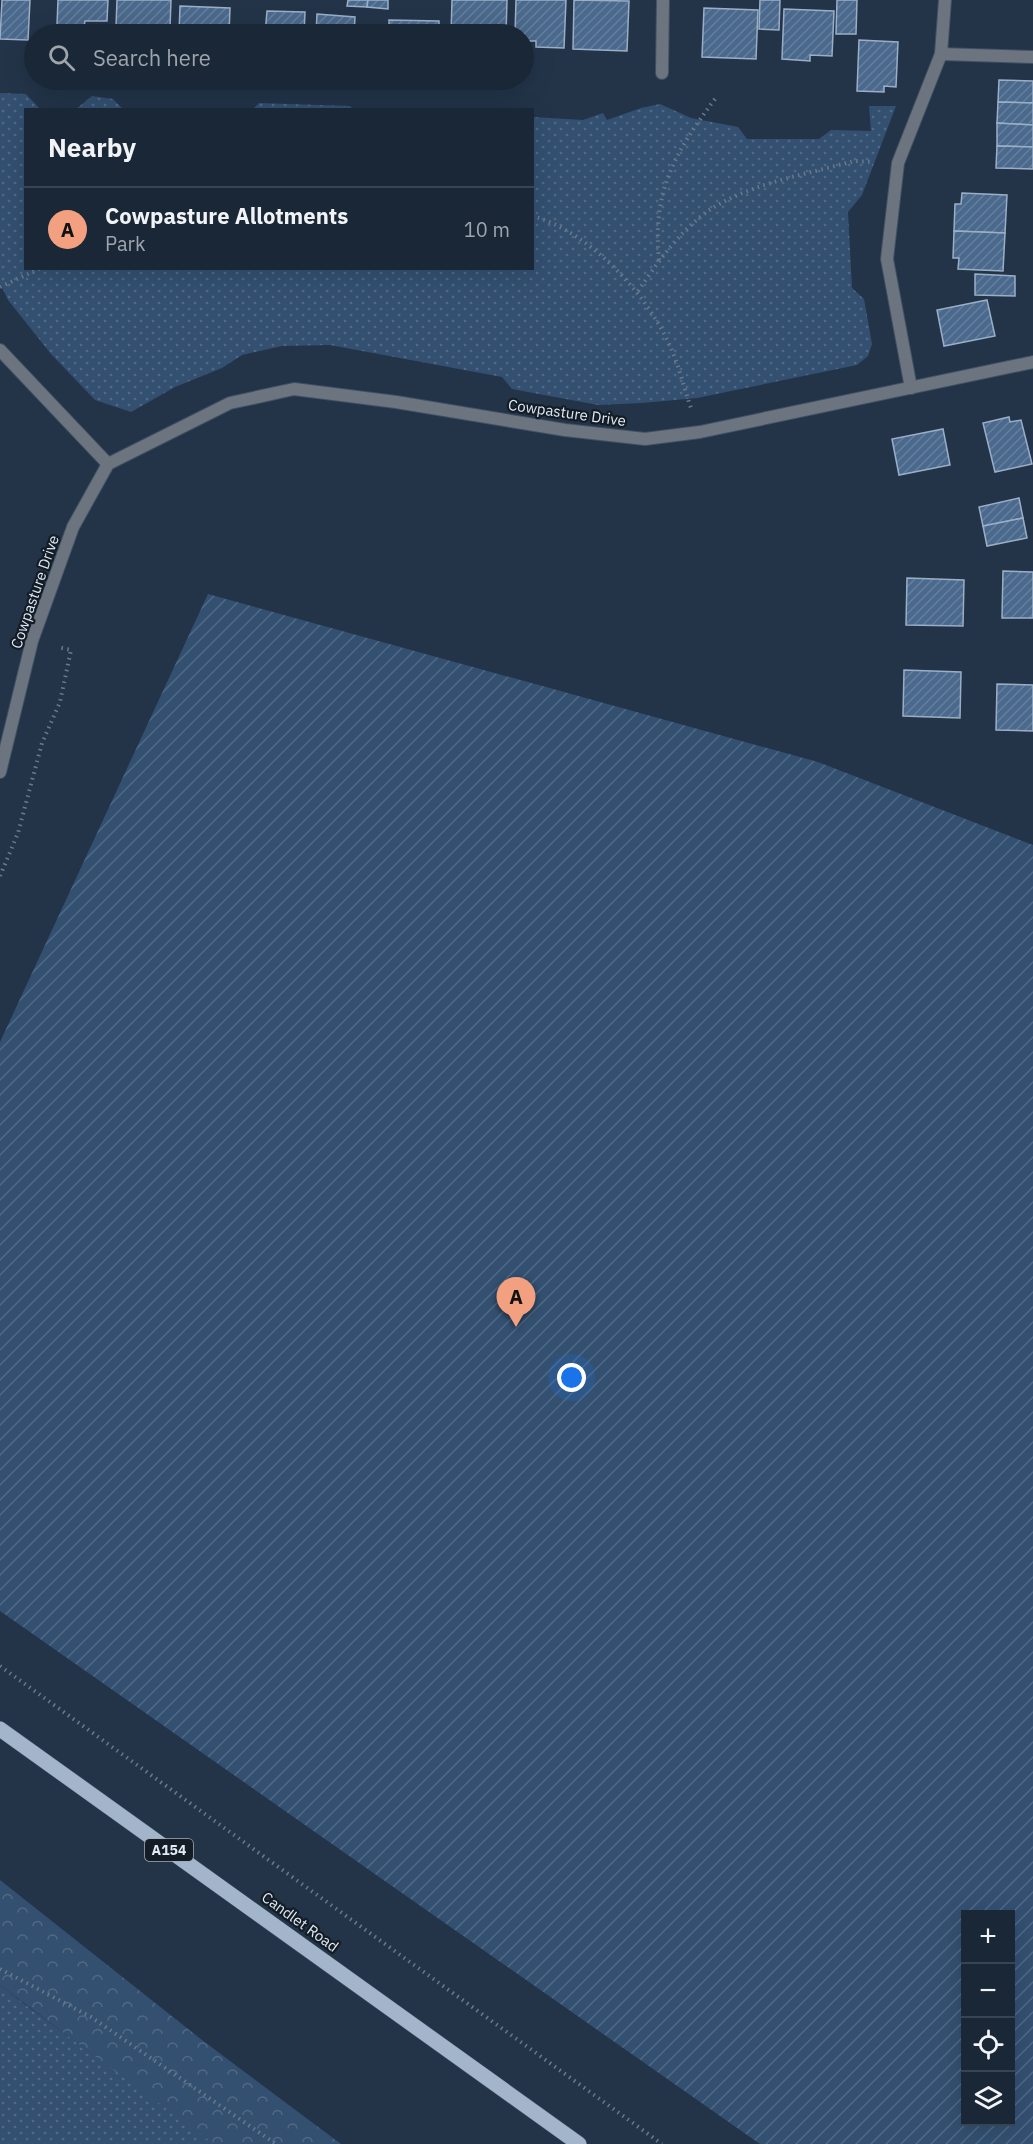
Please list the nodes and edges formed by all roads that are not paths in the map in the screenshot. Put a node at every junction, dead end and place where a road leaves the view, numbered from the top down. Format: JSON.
{"nodes":[{"id":1,"x":663,"y":0,"type":"edge"},
{"id":2,"x":945,"y":0,"type":"edge"},
{"id":3,"x":941,"y":54,"type":"junction"},
{"id":4,"x":1033,"y":57,"type":"edge"},
{"id":5,"x":662,"y":73,"type":"dead end"},
{"id":6,"x":0,"y":350,"type":"edge"},
{"id":7,"x":1033,"y":362,"type":"edge"},
{"id":8,"x":911,"y":388,"type":"junction"},
{"id":9,"x":108,"y":464,"type":"junction"},
{"id":10,"x":0,"y":772,"type":"edge"},
{"id":11,"x":0,"y":1729,"type":"edge"},
{"id":12,"x":579,"y":2144,"type":"edge"}],
"edges":[{"from":1,"to":5,"type":"street"},
{"from":2,"to":3,"type":"street"},
{"from":3,"to":4,"type":"street"},
{"from":3,"to":8,"type":"street"},
{"from":6,"to":9,"type":"street"},
{"from":7,"to":8,"type":"street","name":"Cowpasture Drive"},
{"from":8,"to":9,"type":"street","name":"Cowpasture Drive"},
{"from":9,"to":10,"type":"street","name":"Cowpasture Drive"},
{"from":11,"to":12,"type":"main road","name":"Candlet Road","number":"A154"}]}
